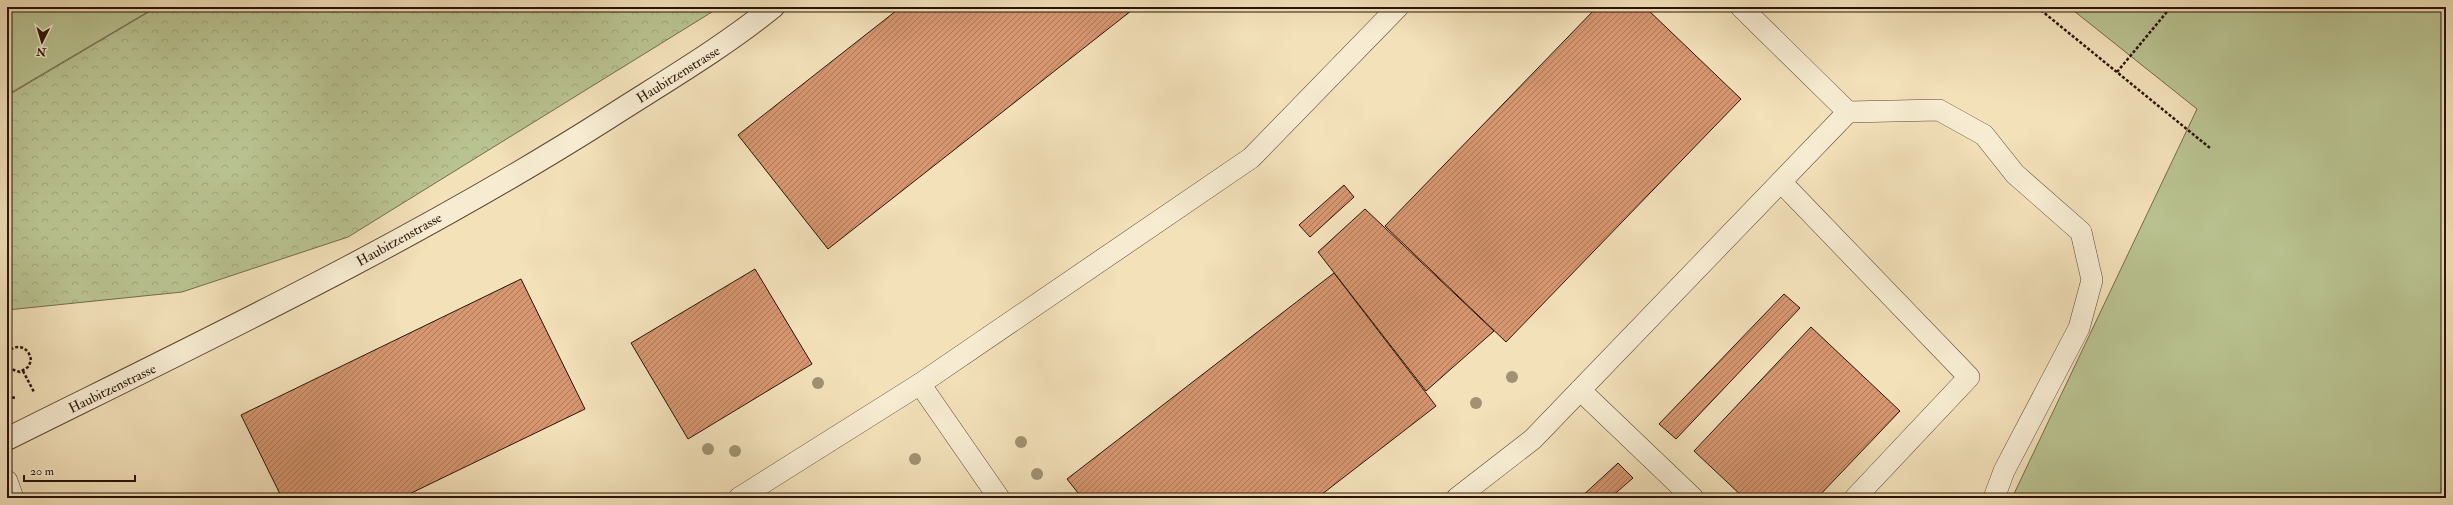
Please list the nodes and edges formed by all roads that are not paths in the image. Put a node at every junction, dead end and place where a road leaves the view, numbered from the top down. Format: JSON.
{"nodes":[{"id":1,"x":773,"y":7,"type":"edge"},
{"id":2,"x":1398,"y":7,"type":"edge"},
{"id":3,"x":1740,"y":7,"type":"edge"},
{"id":4,"x":1848,"y":112,"type":"junction"},
{"id":5,"x":1781,"y":182,"type":"junction"},
{"id":6,"x":920,"y":384,"type":"junction"},
{"id":7,"x":1580,"y":390,"type":"junction"},
{"id":8,"x":7,"y":439,"type":"edge"},
{"id":9,"x":7,"y":481,"type":"edge"},
{"id":10,"x":14,"y":498,"type":"edge"},
{"id":11,"x":739,"y":498,"type":"edge"},
{"id":12,"x":999,"y":498,"type":"edge"},
{"id":13,"x":1457,"y":498,"type":"edge"},
{"id":14,"x":1693,"y":498,"type":"edge"},
{"id":15,"x":1855,"y":498,"type":"edge"},
{"id":16,"x":1994,"y":498,"type":"edge"}],
"edges":[{"from":1,"to":8,"type":"street","name":"Haubitzenstrasse"},
{"from":2,"to":6,"type":"lane"},
{"from":3,"to":4,"type":"lane"},
{"from":4,"to":5,"type":"lane"},
{"from":4,"to":16,"type":"lane"},
{"from":5,"to":7,"type":"lane"},
{"from":5,"to":15,"type":"lane"},
{"from":6,"to":11,"type":"lane"},
{"from":6,"to":12,"type":"lane"},
{"from":7,"to":13,"type":"lane"},
{"from":7,"to":14,"type":"lane"},
{"from":9,"to":10,"type":"lane"}]}
